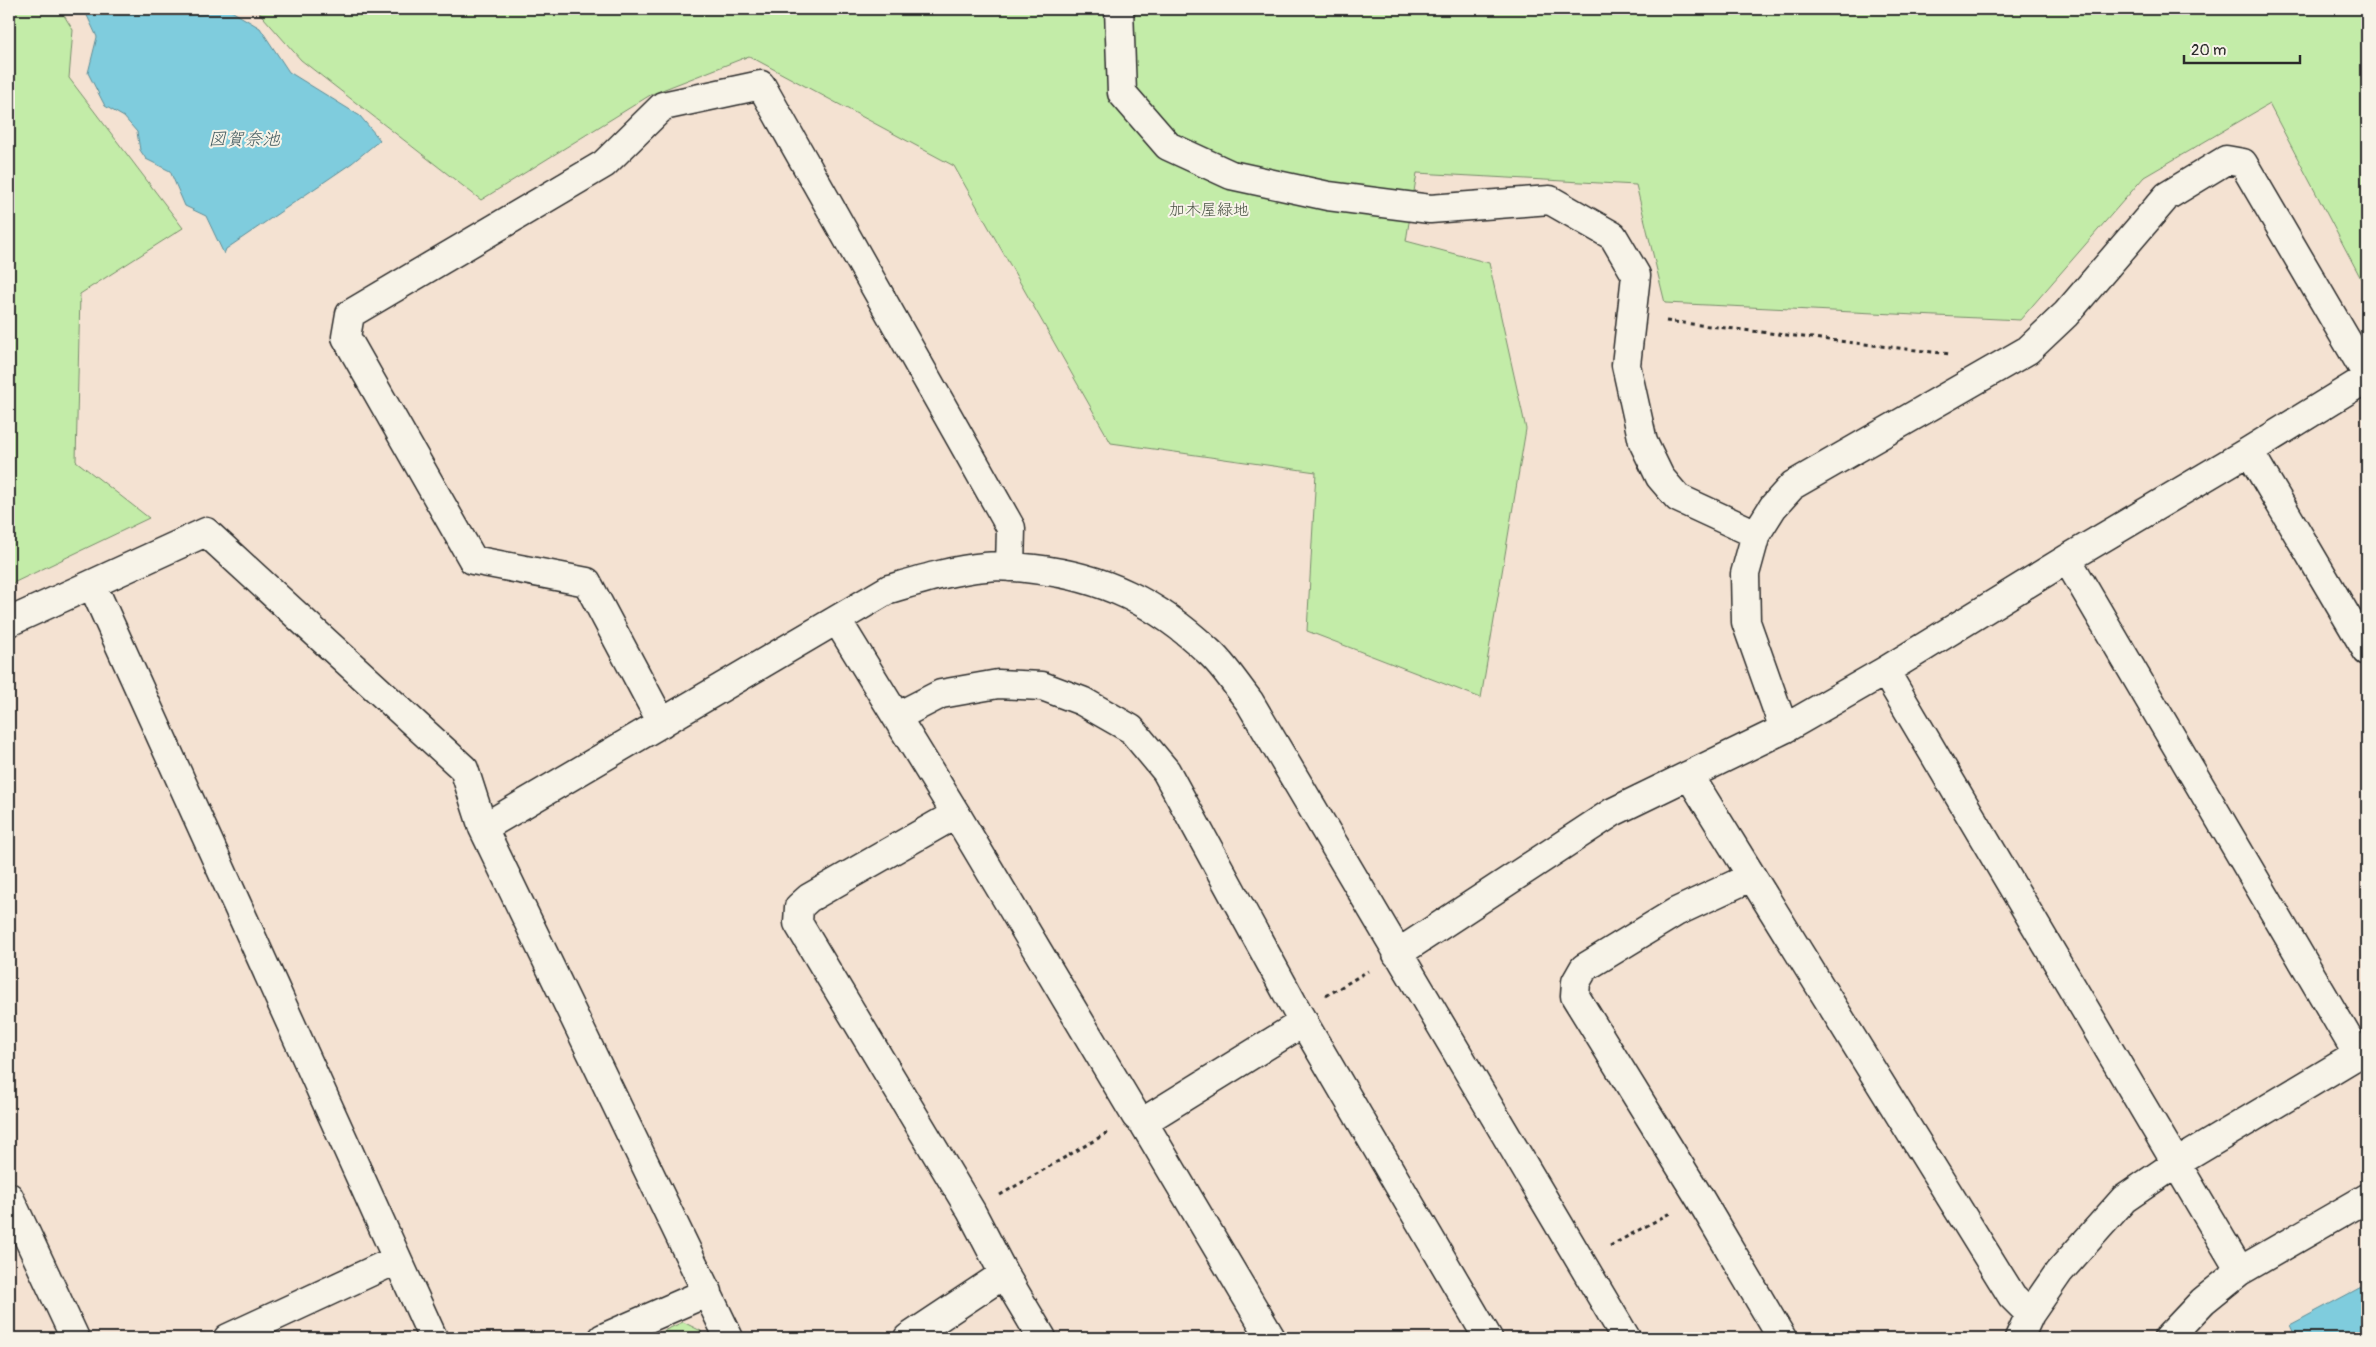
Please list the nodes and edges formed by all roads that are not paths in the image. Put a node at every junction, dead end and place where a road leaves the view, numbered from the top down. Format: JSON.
{"nodes":[{"id":1,"x":1118,"y":9,"type":"edge"},
{"id":2,"x":2367,"y":376,"type":"edge"},
{"id":3,"x":2249,"y":452,"type":"junction"},
{"id":4,"x":1756,"y":534,"type":"junction"},
{"id":5,"x":2067,"y":559,"type":"junction"},
{"id":6,"x":1010,"y":566,"type":"junction"},
{"id":7,"x":92,"y":584,"type":"junction"},
{"id":8,"x":837,"y":620,"type":"junction"},
{"id":9,"x":9,"y":622,"type":"edge"},
{"id":10,"x":2367,"y":652,"type":"edge"},
{"id":11,"x":1885,"y":670,"type":"junction"},
{"id":12,"x":898,"y":716,"type":"junction"},
{"id":13,"x":662,"y":723,"type":"junction"},
{"id":14,"x":1784,"y":728,"type":"junction"},
{"id":15,"x":1689,"y":775,"type":"junction"},
{"id":16,"x":956,"y":814,"type":"junction"},
{"id":17,"x":484,"y":828,"type":"junction"},
{"id":18,"x":1751,"y":877,"type":"junction"},
{"id":19,"x":1397,"y":954,"type":"junction"},
{"id":20,"x":1301,"y":1017,"type":"junction"},
{"id":21,"x":2363,"y":1052,"type":"edge"},
{"id":22,"x":1139,"y":1119,"type":"junction"},
{"id":23,"x":2175,"y":1164,"type":"junction"},
{"id":24,"x":9,"y":1197,"type":"edge"},
{"id":25,"x":2367,"y":1198,"type":"edge"},
{"id":26,"x":396,"y":1260,"type":"junction"},
{"id":27,"x":2240,"y":1271,"type":"junction"},
{"id":28,"x":1004,"y":1274,"type":"junction"},
{"id":29,"x":708,"y":1292,"type":"junction"},
{"id":30,"x":2024,"y":1326,"type":"edge"},
{"id":31,"x":75,"y":1338,"type":"edge"},
{"id":32,"x":228,"y":1338,"type":"edge"},
{"id":33,"x":432,"y":1338,"type":"edge"},
{"id":34,"x":603,"y":1338,"type":"edge"},
{"id":35,"x":729,"y":1338,"type":"edge"},
{"id":36,"x":908,"y":1338,"type":"edge"},
{"id":37,"x":1042,"y":1338,"type":"edge"},
{"id":38,"x":1271,"y":1338,"type":"edge"},
{"id":39,"x":1488,"y":1338,"type":"edge"},
{"id":40,"x":1626,"y":1338,"type":"edge"},
{"id":41,"x":1782,"y":1338,"type":"edge"},
{"id":42,"x":2168,"y":1338,"type":"edge"}],
"edges":[{"from":1,"to":4,"type":"street"},
{"from":2,"to":3,"type":"street"},
{"from":2,"to":4,"type":"street"},
{"from":3,"to":5,"type":"street"},
{"from":3,"to":10,"type":"street"},
{"from":4,"to":14,"type":"street"},
{"from":5,"to":11,"type":"street"},
{"from":5,"to":21,"type":"street"},
{"from":6,"to":8,"type":"street"},
{"from":6,"to":13,"type":"street"},
{"from":6,"to":19,"type":"street"},
{"from":7,"to":9,"type":"street"},
{"from":7,"to":17,"type":"street"},
{"from":7,"to":26,"type":"street"},
{"from":8,"to":12,"type":"street"},
{"from":8,"to":13,"type":"street"},
{"from":11,"to":14,"type":"street"},
{"from":11,"to":23,"type":"street"},
{"from":12,"to":16,"type":"street"},
{"from":12,"to":20,"type":"street"},
{"from":13,"to":17,"type":"street"},
{"from":14,"to":15,"type":"street"},
{"from":15,"to":18,"type":"street"},
{"from":15,"to":19,"type":"street"},
{"from":16,"to":22,"type":"street"},
{"from":16,"to":28,"type":"street"},
{"from":17,"to":29,"type":"street"},
{"from":18,"to":30,"type":"street"},
{"from":18,"to":41,"type":"street"},
{"from":19,"to":40,"type":"street"},
{"from":20,"to":22,"type":"street"},
{"from":20,"to":39,"type":"street"},
{"from":21,"to":23,"type":"street"},
{"from":22,"to":38,"type":"street"},
{"from":23,"to":27,"type":"street"},
{"from":23,"to":30,"type":"street"},
{"from":24,"to":31,"type":"street"},
{"from":25,"to":27,"type":"street"},
{"from":26,"to":32,"type":"street"},
{"from":26,"to":33,"type":"street"},
{"from":27,"to":42,"type":"street"},
{"from":28,"to":36,"type":"street"},
{"from":28,"to":37,"type":"street"},
{"from":29,"to":34,"type":"street"},
{"from":29,"to":35,"type":"street"}]}
